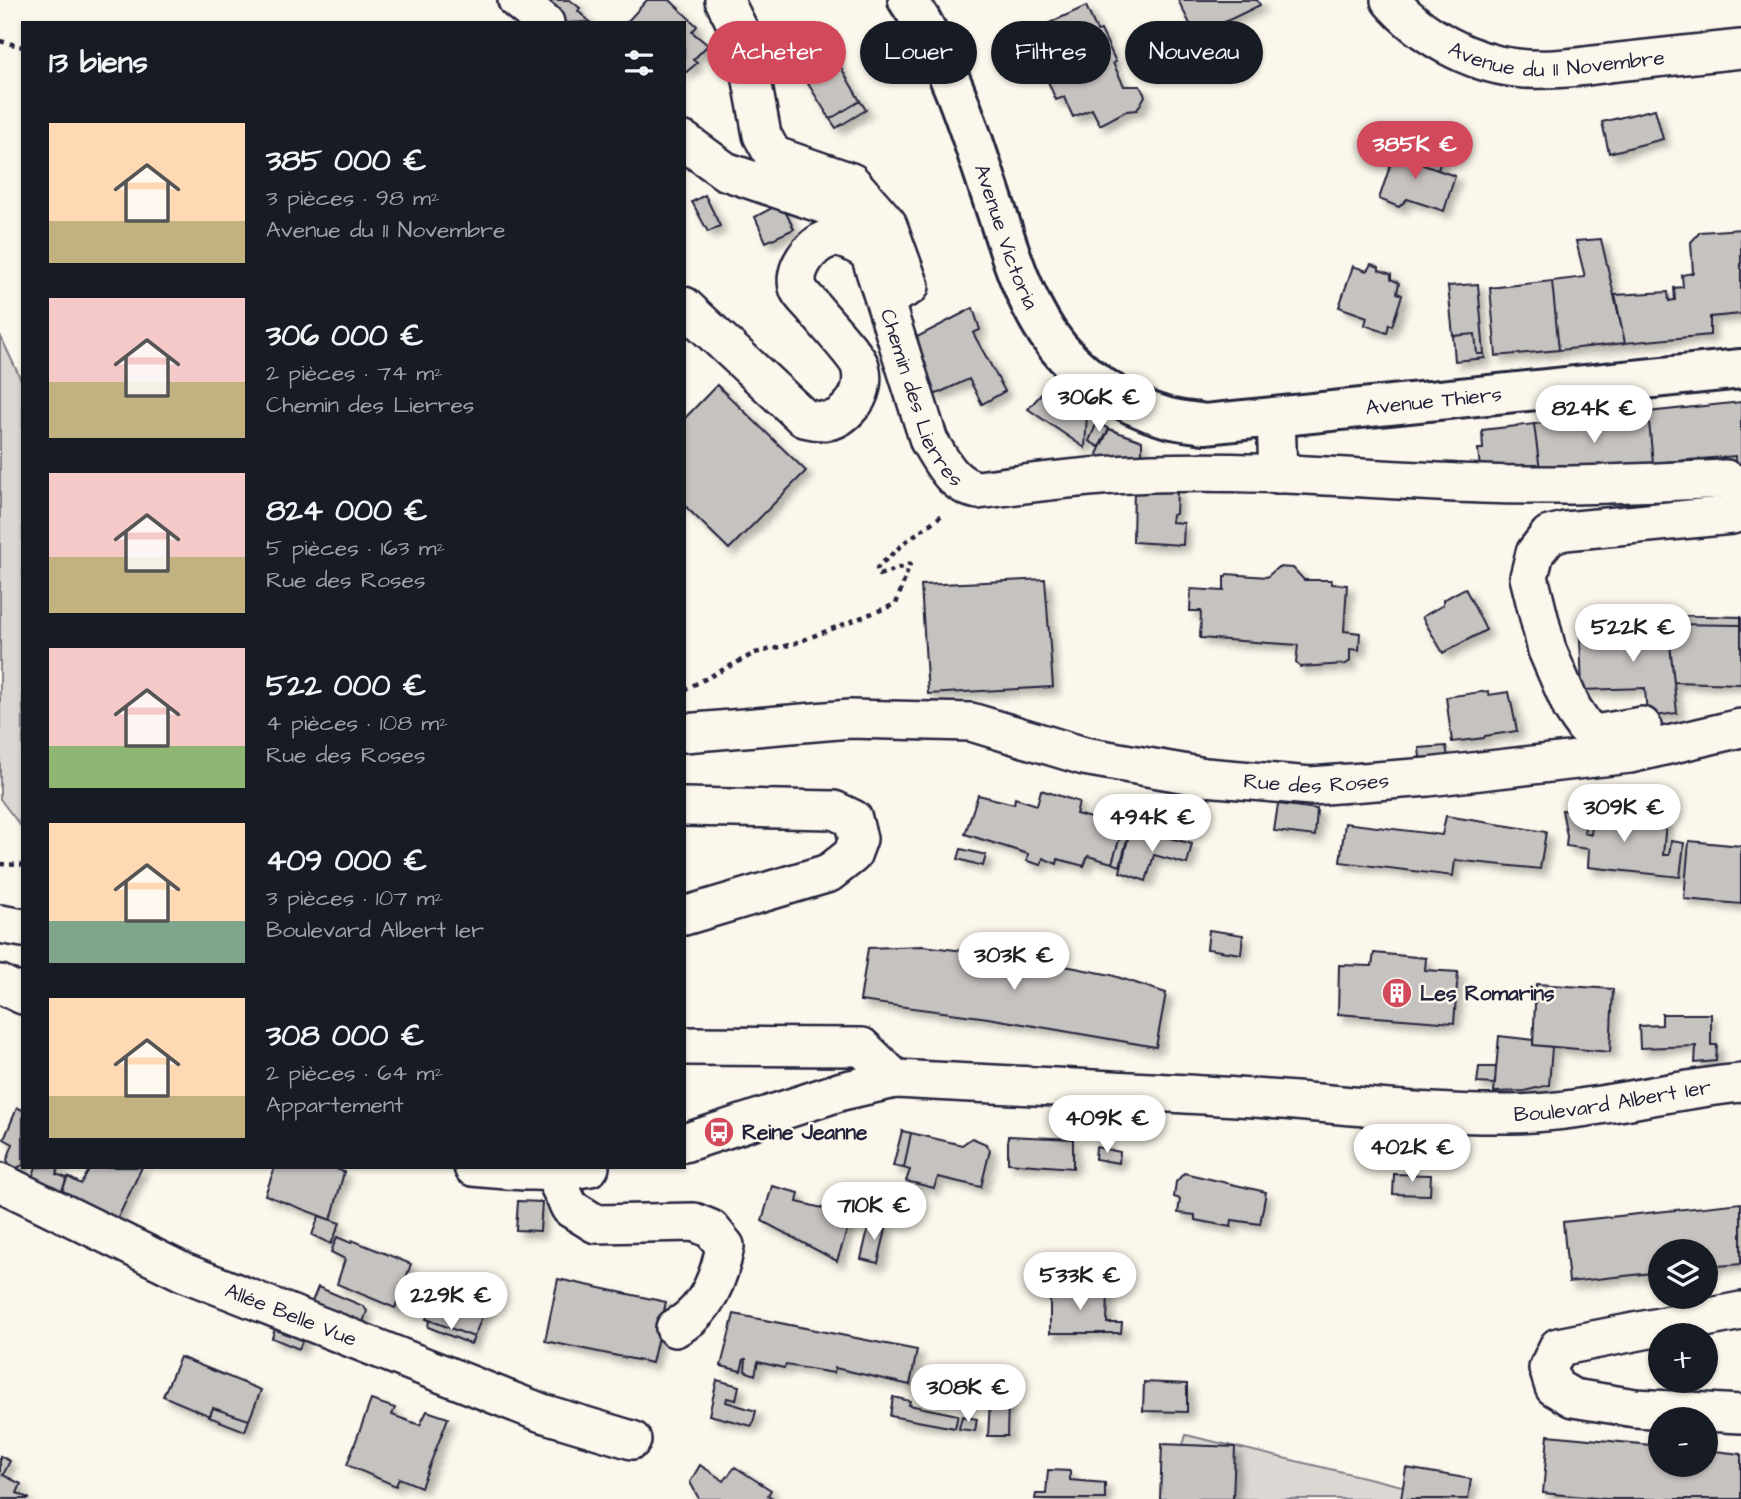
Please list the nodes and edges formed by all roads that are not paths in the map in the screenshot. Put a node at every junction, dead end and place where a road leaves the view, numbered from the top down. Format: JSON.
{"nodes":[{"id":1,"x":516,"y":0,"type":"edge"},
{"id":2,"x":724,"y":0,"type":"edge"},
{"id":3,"x":908,"y":0,"type":"edge"},
{"id":4,"x":1390,"y":0,"type":"edge"},
{"id":5,"x":542,"y":21,"type":"edge"},
{"id":6,"x":1741,"y":49,"type":"edge"},
{"id":7,"x":686,"y":143,"type":"edge"},
{"id":8,"x":869,"y":252,"type":"junction"},
{"id":9,"x":885,"y":299,"type":"junction"},
{"id":10,"x":686,"y":308,"type":"edge"},
{"id":11,"x":1741,"y":369,"type":"edge"},
{"id":12,"x":1276,"y":417,"type":"junction"},
{"id":13,"x":1170,"y":418,"type":"joint"},
{"id":14,"x":1278,"y":474,"type":"junction"},
{"id":15,"x":1741,"y":494,"type":"edge"},
{"id":16,"x":1741,"y":500,"type":"edge"},
{"id":17,"x":1741,"y":727,"type":"edge"},
{"id":18,"x":686,"y":733,"type":"edge"},
{"id":19,"x":686,"y":807,"type":"edge"},
{"id":20,"x":686,"y":915,"type":"edge"},
{"id":21,"x":0,"y":924,"type":"edge"},
{"id":22,"x":21,"y":929,"type":"edge"},
{"id":23,"x":0,"y":984,"type":"edge"},
{"id":24,"x":21,"y":994,"type":"edge"},
{"id":25,"x":686,"y":1046,"type":"edge"},
{"id":26,"x":895,"y":1079,"type":"junction"},
{"id":27,"x":1741,"y":1083,"type":"edge"},
{"id":28,"x":686,"y":1142,"type":"edge"},
{"id":29,"x":490,"y":1169,"type":"edge"},
{"id":30,"x":570,"y":1169,"type":"edge"},
{"id":31,"x":551,"y":1171,"type":"junction"},
{"id":32,"x":0,"y":1182,"type":"edge"},
{"id":33,"x":1741,"y":1311,"type":"edge"},
{"id":34,"x":675,"y":1328,"type":"dead end"},
{"id":35,"x":1741,"y":1414,"type":"edge"},
{"id":36,"x":632,"y":1440,"type":"dead end"}],
"edges":[{"from":1,"to":5,"type":"street"},
{"from":2,"to":9,"type":"street","name":"Chemin des Lierres"},
{"from":3,"to":13,"type":"main road","name":"Avenue Victoria"},
{"from":4,"to":6,"type":"street","name":"Avenue du 11 Novembre"},
{"from":7,"to":8,"type":"street"},
{"from":8,"to":9,"type":"street"},
{"from":8,"to":10,"type":"street"},
{"from":9,"to":14,"type":"street","name":"Chemin des Lierres"},
{"from":11,"to":12,"type":"main road","name":"Avenue Thiers"},
{"from":12,"to":13,"type":"main road","name":"Avenue Thiers"},
{"from":12,"to":14,"type":"street"},
{"from":14,"to":15,"type":"street"},
{"from":16,"to":17,"type":"street","name":"Rue des Roses"},
{"from":17,"to":18,"type":"street","name":"Rue des Roses"},
{"from":19,"to":20,"type":"street"},
{"from":21,"to":22,"type":"street"},
{"from":23,"to":24,"type":"street"},
{"from":25,"to":26,"type":"street"},
{"from":26,"to":27,"type":"street","name":"Boulevard Albert Ier"},
{"from":26,"to":28,"type":"street","name":"Boulevard Albert Ier"},
{"from":29,"to":31,"type":"street"},
{"from":30,"to":31,"type":"street"},
{"from":31,"to":34,"type":"street"},
{"from":32,"to":36,"type":"street","name":"Allée Belle Vue"},
{"from":33,"to":35,"type":"street"}]}
